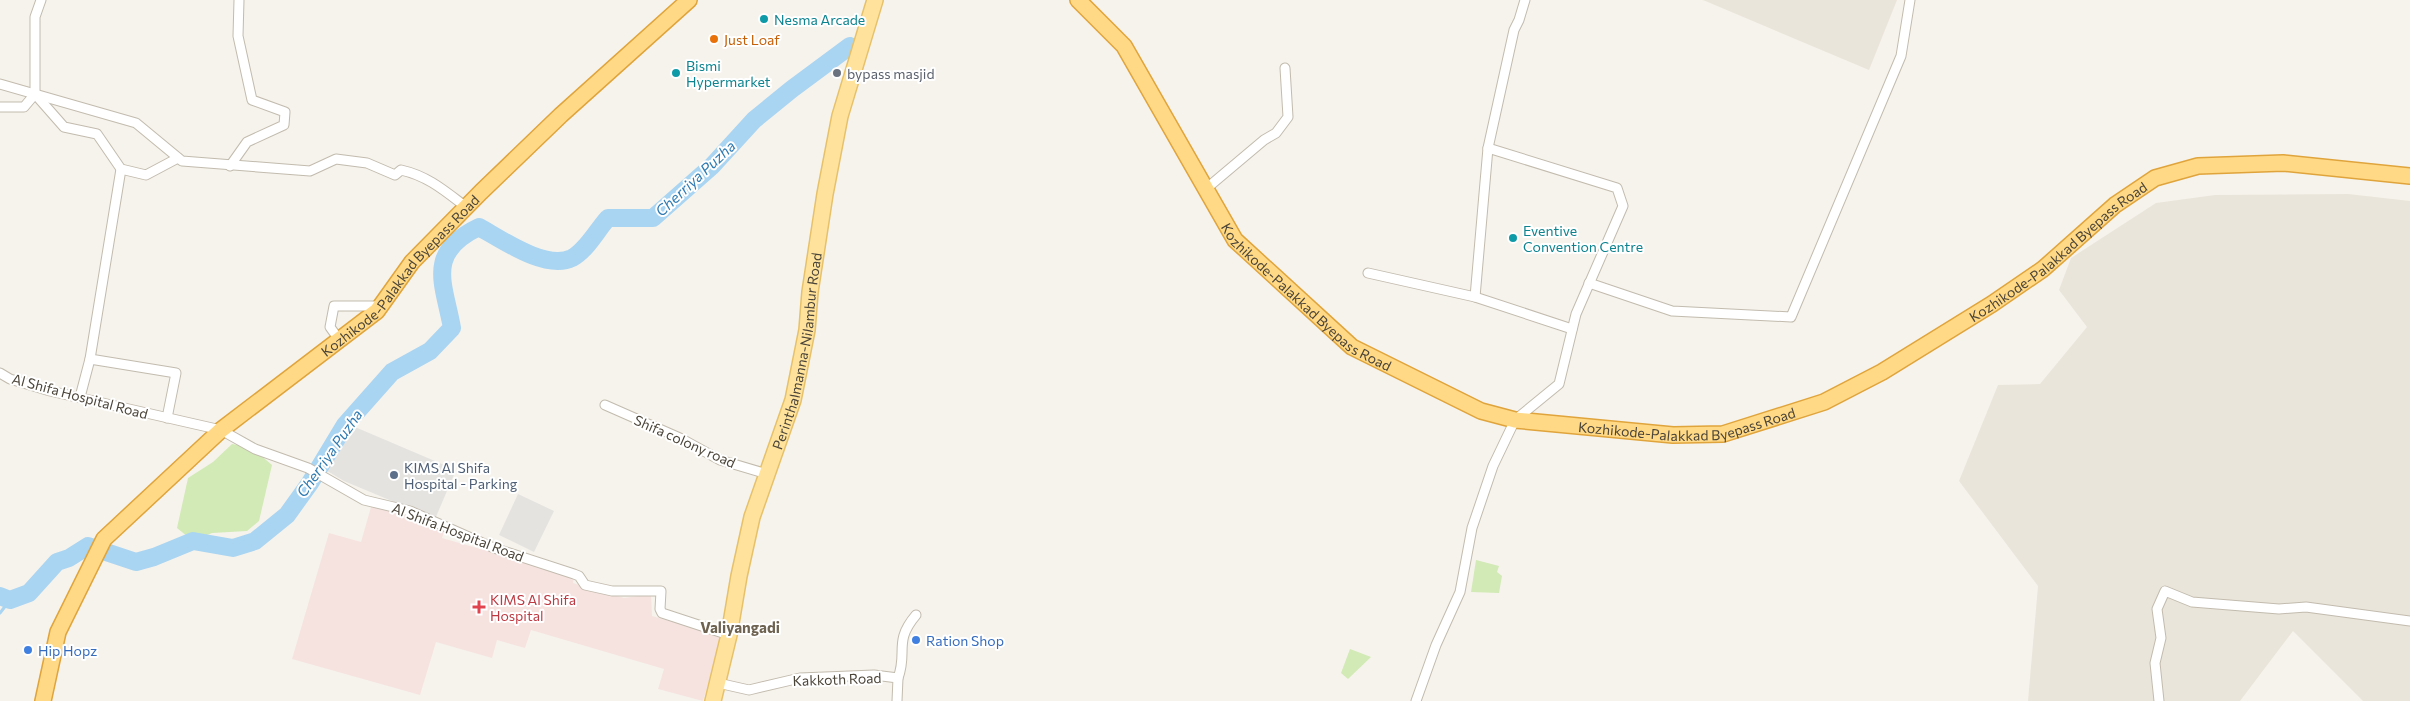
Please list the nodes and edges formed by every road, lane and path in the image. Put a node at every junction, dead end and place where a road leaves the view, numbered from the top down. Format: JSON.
{"nodes":[{"id":1,"x":41,"y":0,"type":"edge"},
{"id":2,"x":239,"y":0,"type":"edge"},
{"id":3,"x":689,"y":0,"type":"edge"},
{"id":4,"x":875,"y":0,"type":"edge"},
{"id":5,"x":1078,"y":0,"type":"edge"},
{"id":6,"x":1525,"y":0,"type":"edge"},
{"id":7,"x":1910,"y":0,"type":"edge"},
{"id":8,"x":1285,"y":68,"type":"dead end"},
{"id":9,"x":0,"y":84,"type":"edge"},
{"id":10,"x":34,"y":94,"type":"junction"},
{"id":11,"x":0,"y":107,"type":"edge"},
{"id":12,"x":1488,"y":148,"type":"junction"},
{"id":13,"x":178,"y":158,"type":"junction"},
{"id":14,"x":230,"y":166,"type":"junction"},
{"id":15,"x":121,"y":170,"type":"junction"},
{"id":16,"x":2410,"y":176,"type":"edge"},
{"id":17,"x":1207,"y":188,"type":"junction"},
{"id":18,"x":466,"y":207,"type":"junction"},
{"id":19,"x":1368,"y":273,"type":"dead end"},
{"id":20,"x":1589,"y":283,"type":"junction"},
{"id":21,"x":1475,"y":297,"type":"junction"},
{"id":22,"x":381,"y":306,"type":"junction"},
{"id":23,"x":1572,"y":329,"type":"junction"},
{"id":24,"x":340,"y":341,"type":"junction"},
{"id":25,"x":90,"y":359,"type":"junction"},
{"id":26,"x":0,"y":373,"type":"edge"},
{"id":27,"x":80,"y":397,"type":"junction"},
{"id":28,"x":605,"y":405,"type":"dead end"},
{"id":29,"x":167,"y":418,"type":"junction"},
{"id":30,"x":1515,"y":420,"type":"junction"},
{"id":31,"x":222,"y":430,"type":"junction"},
{"id":32,"x":767,"y":474,"type":"junction"},
{"id":33,"x":916,"y":615,"type":"dead end"},
{"id":34,"x":2410,"y":621,"type":"edge"},
{"id":35,"x":729,"y":635,"type":"junction"},
{"id":36,"x":898,"y":678,"type":"junction"},
{"id":37,"x":718,"y":684,"type":"junction"},
{"id":38,"x":43,"y":701,"type":"edge"},
{"id":39,"x":713,"y":701,"type":"edge"},
{"id":40,"x":897,"y":701,"type":"edge"},
{"id":41,"x":1416,"y":701,"type":"edge"},
{"id":42,"x":2159,"y":701,"type":"edge"}],
"edges":[{"from":1,"to":10,"type":"street"},
{"from":2,"to":14,"type":"street"},
{"from":3,"to":18,"type":"highway","name":"Kozhikode-Palakkad Byepass Road"},
{"from":4,"to":32,"type":"main road","name":"Perinthalmanna-Nilambur Road"},
{"from":5,"to":17,"type":"highway","name":"Kozhikode-Palakkad Byepass Road"},
{"from":6,"to":12,"type":"street"},
{"from":7,"to":20,"type":"street"},
{"from":8,"to":17,"type":"street"},
{"from":9,"to":10,"type":"street"},
{"from":10,"to":11,"type":"street"},
{"from":10,"to":13,"type":"street"},
{"from":10,"to":15,"type":"street"},
{"from":12,"to":20,"type":"street"},
{"from":12,"to":21,"type":"street"},
{"from":13,"to":14,"type":"street"},
{"from":13,"to":15,"type":"street"},
{"from":14,"to":18,"type":"street"},
{"from":15,"to":25,"type":"street"},
{"from":16,"to":30,"type":"highway","name":"Kozhikode-Palakkad Byepass Road"},
{"from":17,"to":30,"type":"highway","name":"Kozhikode-Palakkad Byepass Road"},
{"from":18,"to":22,"type":"highway","name":"Kozhikode-Palakkad Byepass Road"},
{"from":19,"to":21,"type":"street"},
{"from":20,"to":23,"type":"street"},
{"from":21,"to":23,"type":"street"},
{"from":22,"to":24,"type":"highway","name":"Kozhikode-Palakkad Byepass Road"},
{"from":22,"to":24,"type":"street"},
{"from":23,"to":30,"type":"street"},
{"from":24,"to":31,"type":"highway","name":"Kozhikode-Palakkad Byepass Road"},
{"from":25,"to":27,"type":"street"},
{"from":25,"to":29,"type":"street"},
{"from":26,"to":27,"type":"street","name":"Al Shifa Hospital Road"},
{"from":27,"to":29,"type":"street","name":"Al Shifa Hospital Road"},
{"from":28,"to":32,"type":"street","name":"Shifa colony road"},
{"from":29,"to":31,"type":"street","name":"Al Shifa Hospital Road"},
{"from":30,"to":41,"type":"street"},
{"from":31,"to":35,"type":"street","name":"Al Shifa Hospital Road"},
{"from":31,"to":38,"type":"highway","name":"Kozhikode-Palakkad Byepass Road"},
{"from":32,"to":35,"type":"main road","name":"Perinthalmanna-Nilambur Road"},
{"from":33,"to":36,"type":"street","name":"Kakkoth Road"},
{"from":34,"to":42,"type":"street"},
{"from":35,"to":37,"type":"main road","name":"Perinthalmanna-Nilambur Road"},
{"from":36,"to":37,"type":"street","name":"Kakkoth Road"},
{"from":36,"to":40,"type":"street","name":"Kakkoth Road"},
{"from":37,"to":39,"type":"main road","name":"Perinthalmanna-Nilambur Road"}]}
